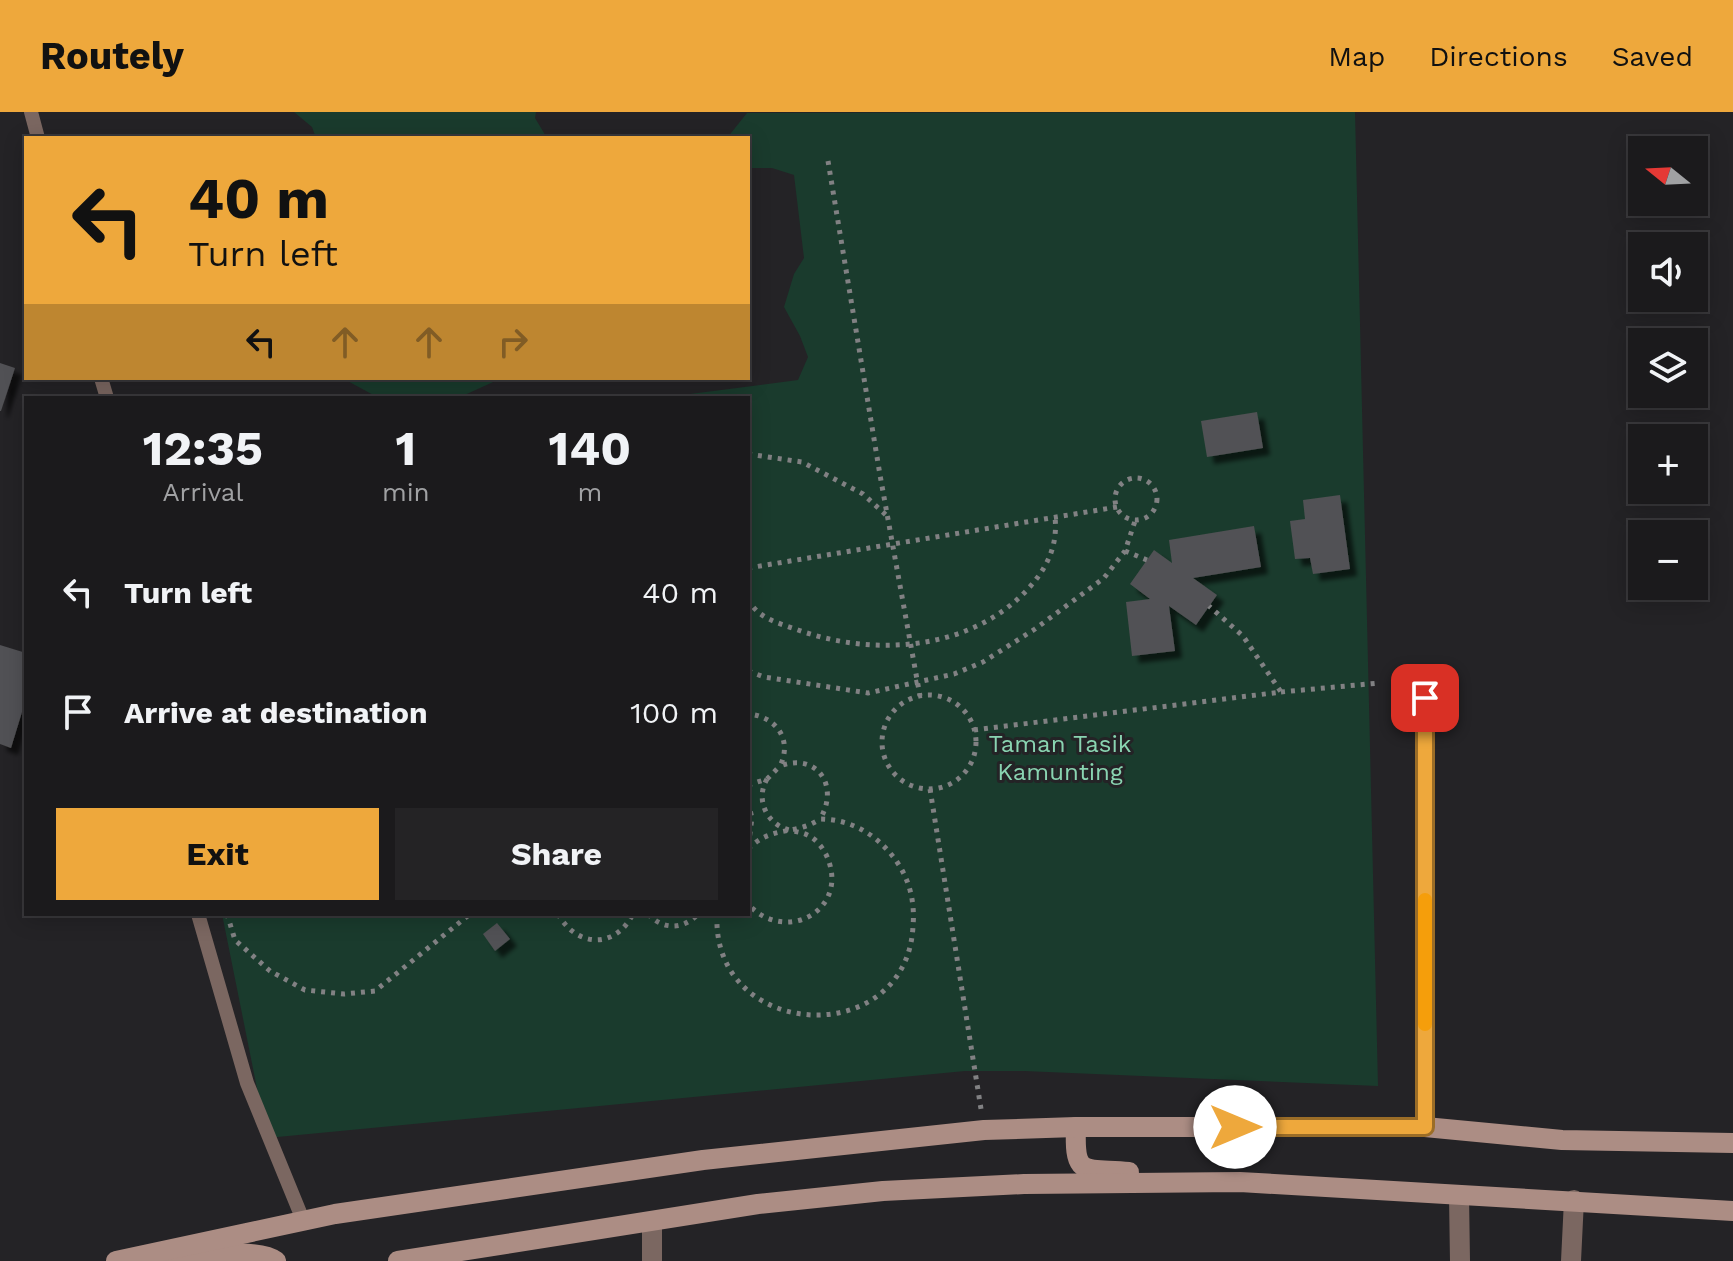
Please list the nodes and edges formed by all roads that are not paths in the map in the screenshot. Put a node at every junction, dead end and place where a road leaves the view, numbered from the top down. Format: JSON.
{"nodes":[{"id":1,"x":31,"y":112,"type":"edge"},
{"id":2,"x":37,"y":136,"type":"edge"},
{"id":3,"x":1399,"y":682,"type":"road end"},
{"id":4,"x":199,"y":916,"type":"edge"},
{"id":5,"x":1076,"y":1127,"type":"junction"},
{"id":6,"x":1425,"y":1127,"type":"junction"},
{"id":7,"x":1733,"y":1143,"type":"edge"},
{"id":8,"x":1240,"y":1182,"type":"junction"},
{"id":9,"x":1459,"y":1195,"type":"junction"},
{"id":10,"x":1574,"y":1200,"type":"junction"},
{"id":11,"x":1733,"y":1211,"type":"edge"},
{"id":12,"x":303,"y":1220,"type":"junction"},
{"id":13,"x":652,"y":1222,"type":"junction"},
{"id":14,"x":116,"y":1261,"type":"edge"},
{"id":15,"x":155,"y":1261,"type":"edge"},
{"id":16,"x":276,"y":1261,"type":"edge"},
{"id":17,"x":398,"y":1261,"type":"edge"},
{"id":18,"x":652,"y":1261,"type":"edge"},
{"id":19,"x":1460,"y":1261,"type":"edge"},
{"id":20,"x":1571,"y":1261,"type":"edge"}],
"edges":[{"from":1,"to":2,"type":"lane"},
{"from":3,"to":6,"type":"lane"},
{"from":4,"to":12,"type":"lane"},
{"from":5,"to":6,"type":"main road"},
{"from":5,"to":8,"type":"main road"},
{"from":5,"to":12,"type":"main road"},
{"from":6,"to":7,"type":"main road"},
{"from":8,"to":9,"type":"main road"},
{"from":8,"to":13,"type":"main road"},
{"from":9,"to":10,"type":"main road"},
{"from":9,"to":19,"type":"street"},
{"from":10,"to":11,"type":"main road"},
{"from":10,"to":20,"type":"street"},
{"from":12,"to":14,"type":"main road"},
{"from":13,"to":17,"type":"main road"},
{"from":13,"to":18,"type":"street"},
{"from":15,"to":16,"type":"main road"}]}
